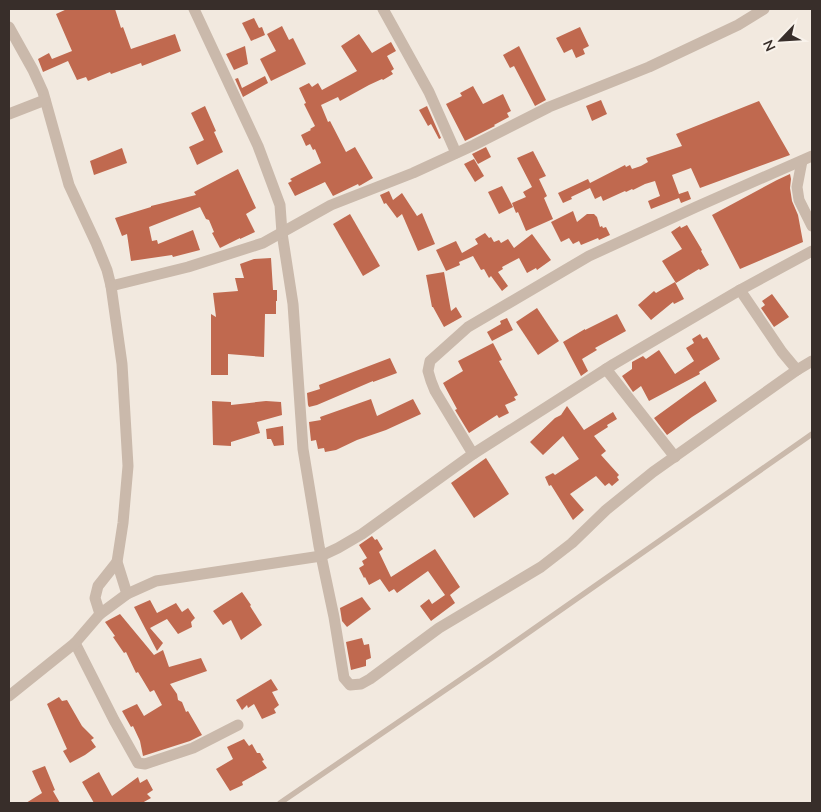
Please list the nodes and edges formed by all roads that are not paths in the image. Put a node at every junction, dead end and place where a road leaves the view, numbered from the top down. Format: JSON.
{"nodes":[{"id":1,"x":194,"y":9,"type":"edge"},
{"id":2,"x":383,"y":9,"type":"edge"},
{"id":3,"x":764,"y":9,"type":"edge"},
{"id":4,"x":9,"y":27,"type":"edge"},
{"id":5,"x":45,"y":100,"type":"junction"},
{"id":6,"x":9,"y":114,"type":"edge"},
{"id":7,"x":456,"y":153,"type":"junction"},
{"id":8,"x":807,"y":159,"type":"edge"},
{"id":9,"x":812,"y":226,"type":"edge"},
{"id":10,"x":282,"y":233,"type":"junction"},
{"id":11,"x":812,"y":251,"type":"edge"},
{"id":12,"x":111,"y":286,"type":"junction"},
{"id":13,"x":740,"y":290,"type":"junction"},
{"id":14,"x":812,"y":361,"type":"edge"},
{"id":15,"x":606,"y":369,"type":"junction"},
{"id":16,"x":797,"y":370,"type":"junction"},
{"id":17,"x":812,"y":434,"type":"edge"},
{"id":18,"x":473,"y":454,"type":"junction"},
{"id":19,"x":675,"y":457,"type":"junction"},
{"id":20,"x":321,"y":556,"type":"junction"},
{"id":21,"x":117,"y":562,"type":"junction"},
{"id":22,"x":127,"y":594,"type":"junction"},
{"id":23,"x":100,"y":614,"type":"junction"},
{"id":24,"x":75,"y":644,"type":"junction"},
{"id":25,"x":9,"y":696,"type":"edge"},
{"id":26,"x":238,"y":725,"type":"dead end"},
{"id":27,"x":280,"y":803,"type":"edge"}],
"edges":[{"from":1,"to":10,"type":"street"},
{"from":2,"to":7,"type":"street"},
{"from":3,"to":7,"type":"street"},
{"from":4,"to":5,"type":"street"},
{"from":5,"to":6,"type":"street"},
{"from":5,"to":12,"type":"street"},
{"from":7,"to":10,"type":"street"},
{"from":8,"to":9,"type":"street"},
{"from":8,"to":18,"type":"street"},
{"from":10,"to":12,"type":"street"},
{"from":10,"to":20,"type":"street"},
{"from":11,"to":13,"type":"street"},
{"from":12,"to":21,"type":"street"},
{"from":13,"to":15,"type":"street"},
{"from":13,"to":16,"type":"street"},
{"from":14,"to":16,"type":"street"},
{"from":15,"to":18,"type":"street"},
{"from":15,"to":19,"type":"street"},
{"from":16,"to":19,"type":"street"},
{"from":17,"to":27,"type":"lane"},
{"from":18,"to":20,"type":"street"},
{"from":19,"to":20,"type":"street"},
{"from":20,"to":22,"type":"street"},
{"from":21,"to":22,"type":"street"},
{"from":21,"to":23,"type":"street"},
{"from":22,"to":23,"type":"street"},
{"from":23,"to":24,"type":"street"},
{"from":24,"to":25,"type":"street"},
{"from":24,"to":26,"type":"street"}]}
